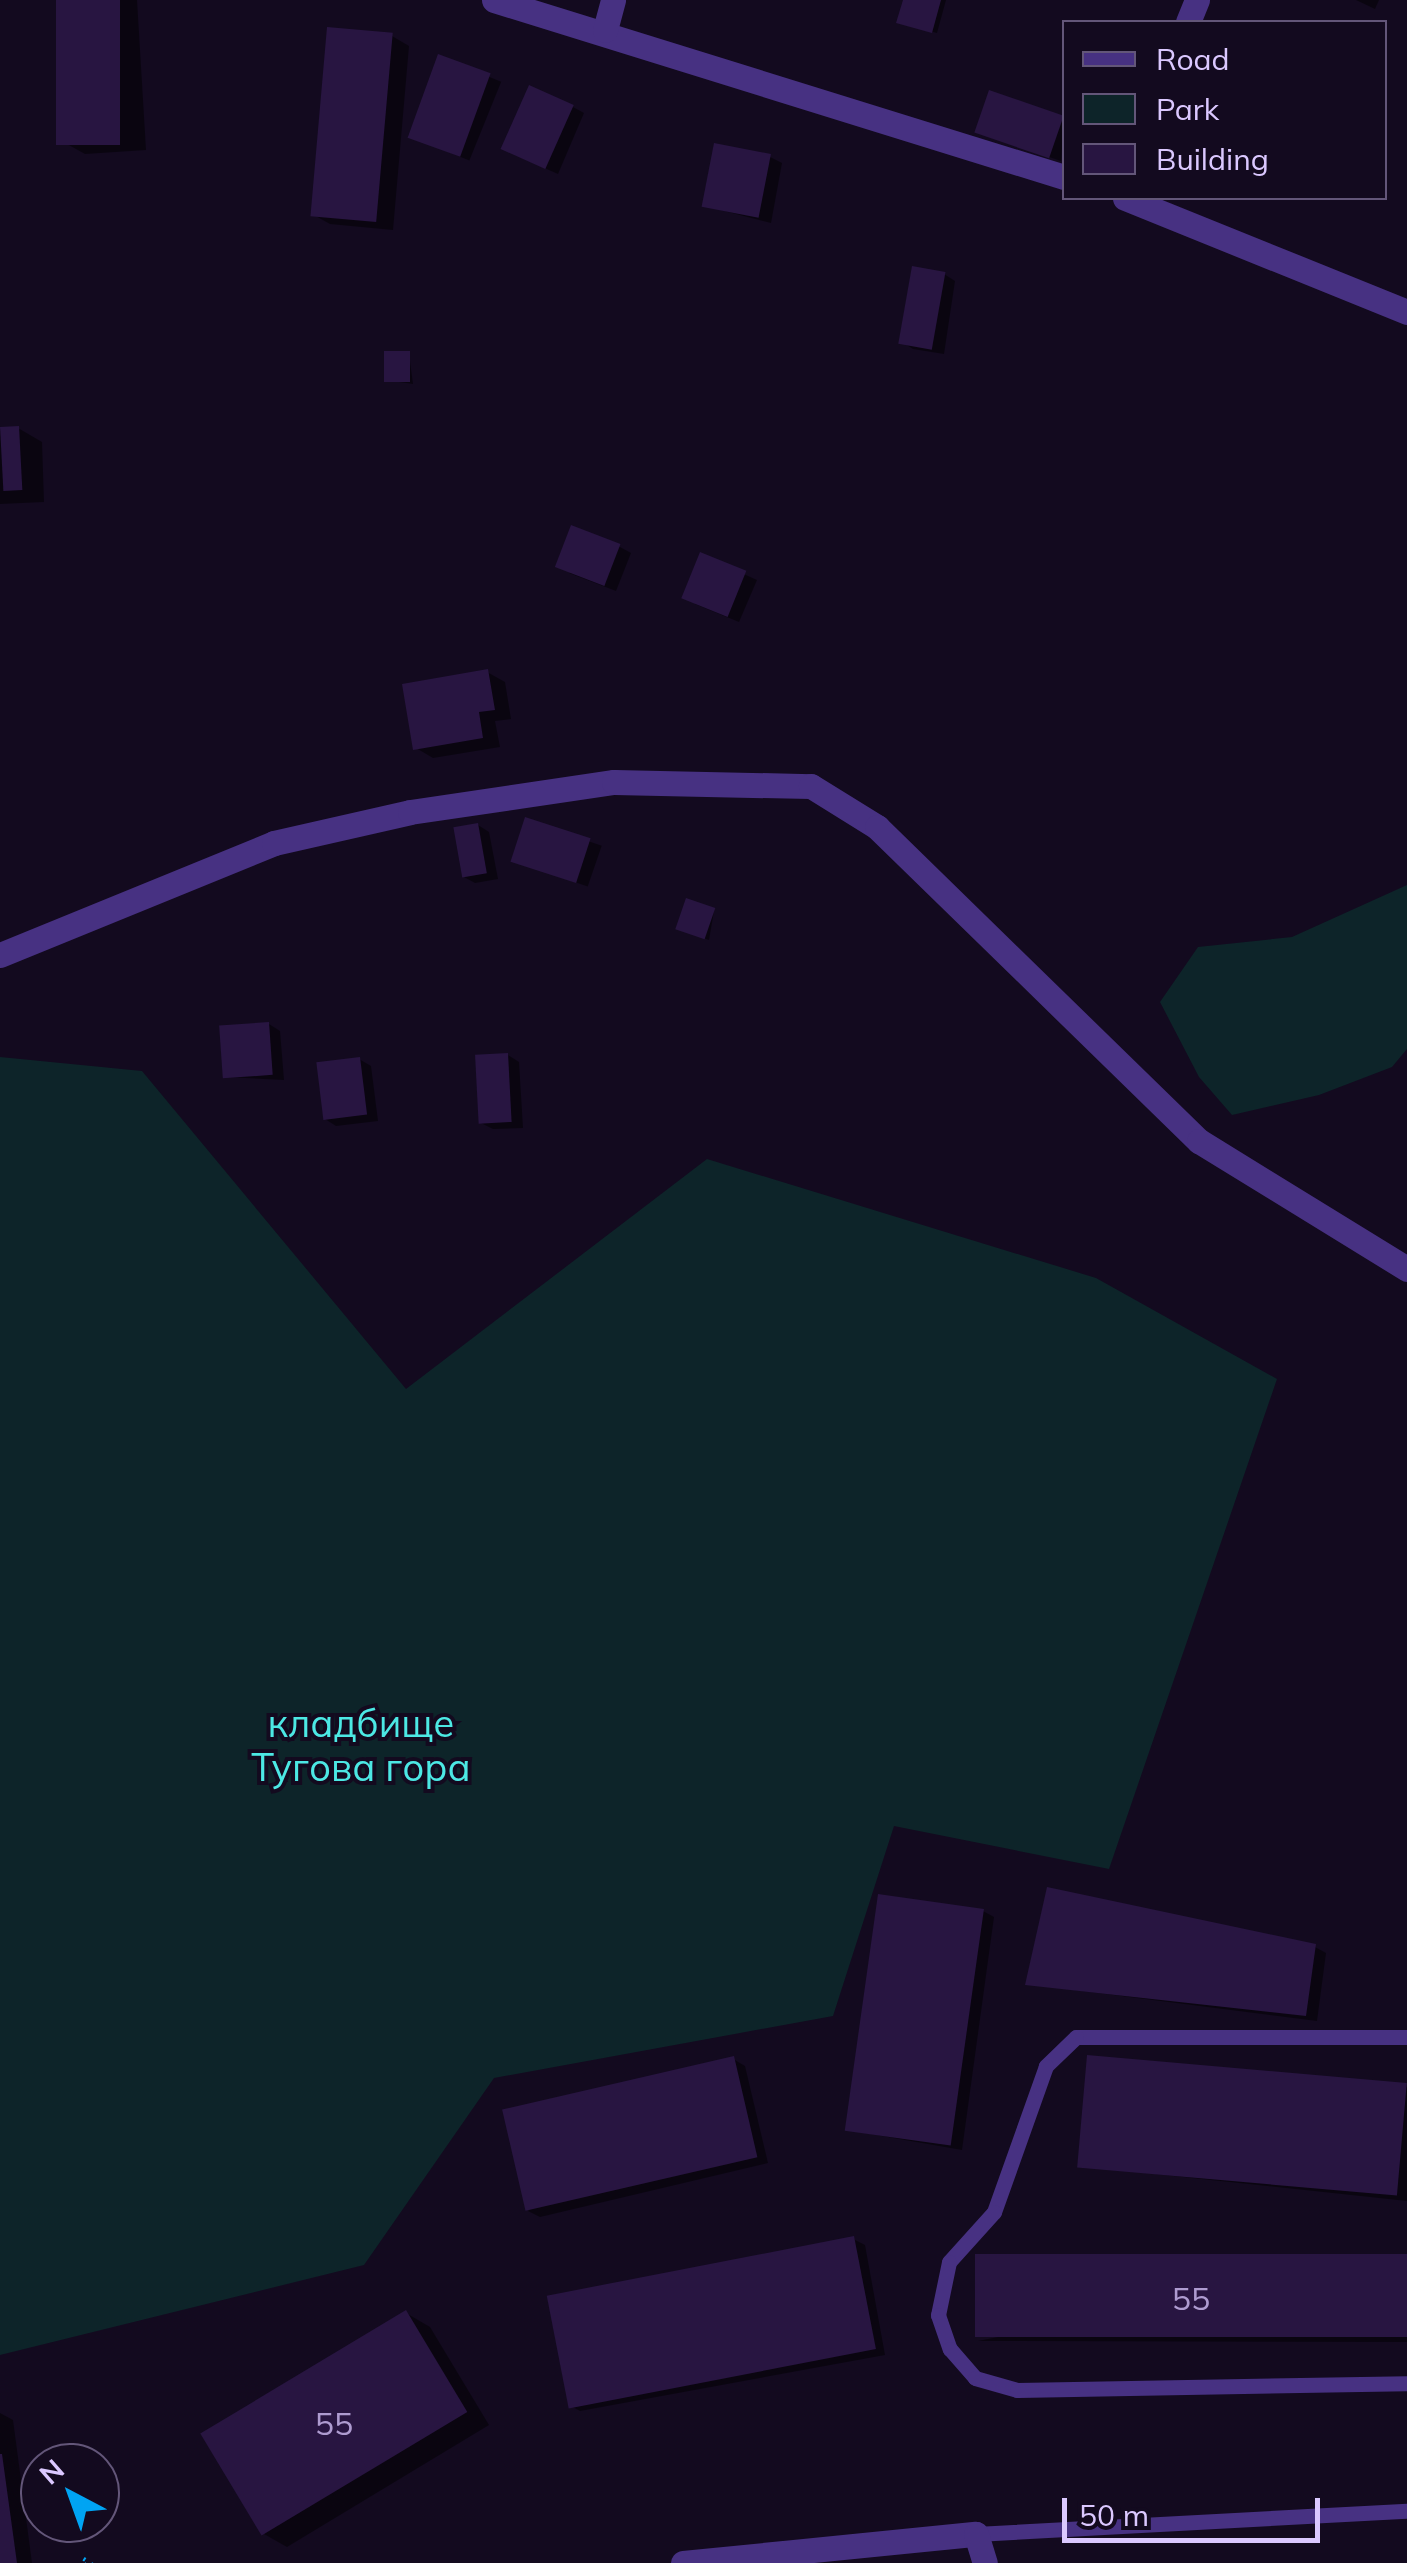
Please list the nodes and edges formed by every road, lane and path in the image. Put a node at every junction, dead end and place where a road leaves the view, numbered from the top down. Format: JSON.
{"nodes":[{"id":1,"x":494,"y":0,"type":"edge"},
{"id":2,"x":613,"y":0,"type":"edge"},
{"id":3,"x":605,"y":30,"type":"junction"},
{"id":4,"x":1062,"y":177,"type":"edge"},
{"id":5,"x":1130,"y":200,"type":"edge"},
{"id":6,"x":1407,"y":312,"type":"edge"},
{"id":7,"x":0,"y":955,"type":"edge"},
{"id":8,"x":1407,"y":1269,"type":"edge"},
{"id":9,"x":1407,"y":2037,"type":"edge"},
{"id":10,"x":1407,"y":2384,"type":"edge"},
{"id":11,"x":1407,"y":2511,"type":"edge"},
{"id":12,"x":976,"y":2534,"type":"junction"},
{"id":13,"x":683,"y":2563,"type":"edge"},
{"id":14,"x":984,"y":2563,"type":"edge"}],
"edges":[{"from":1,"to":3,"type":"street"},
{"from":2,"to":3,"type":"street"},
{"from":3,"to":4,"type":"street"},
{"from":5,"to":6,"type":"street"},
{"from":7,"to":8,"type":"street"},
{"from":9,"to":10,"type":"lane"},
{"from":11,"to":12,"type":"lane"},
{"from":12,"to":13,"type":"street"},
{"from":12,"to":14,"type":"street"}]}
